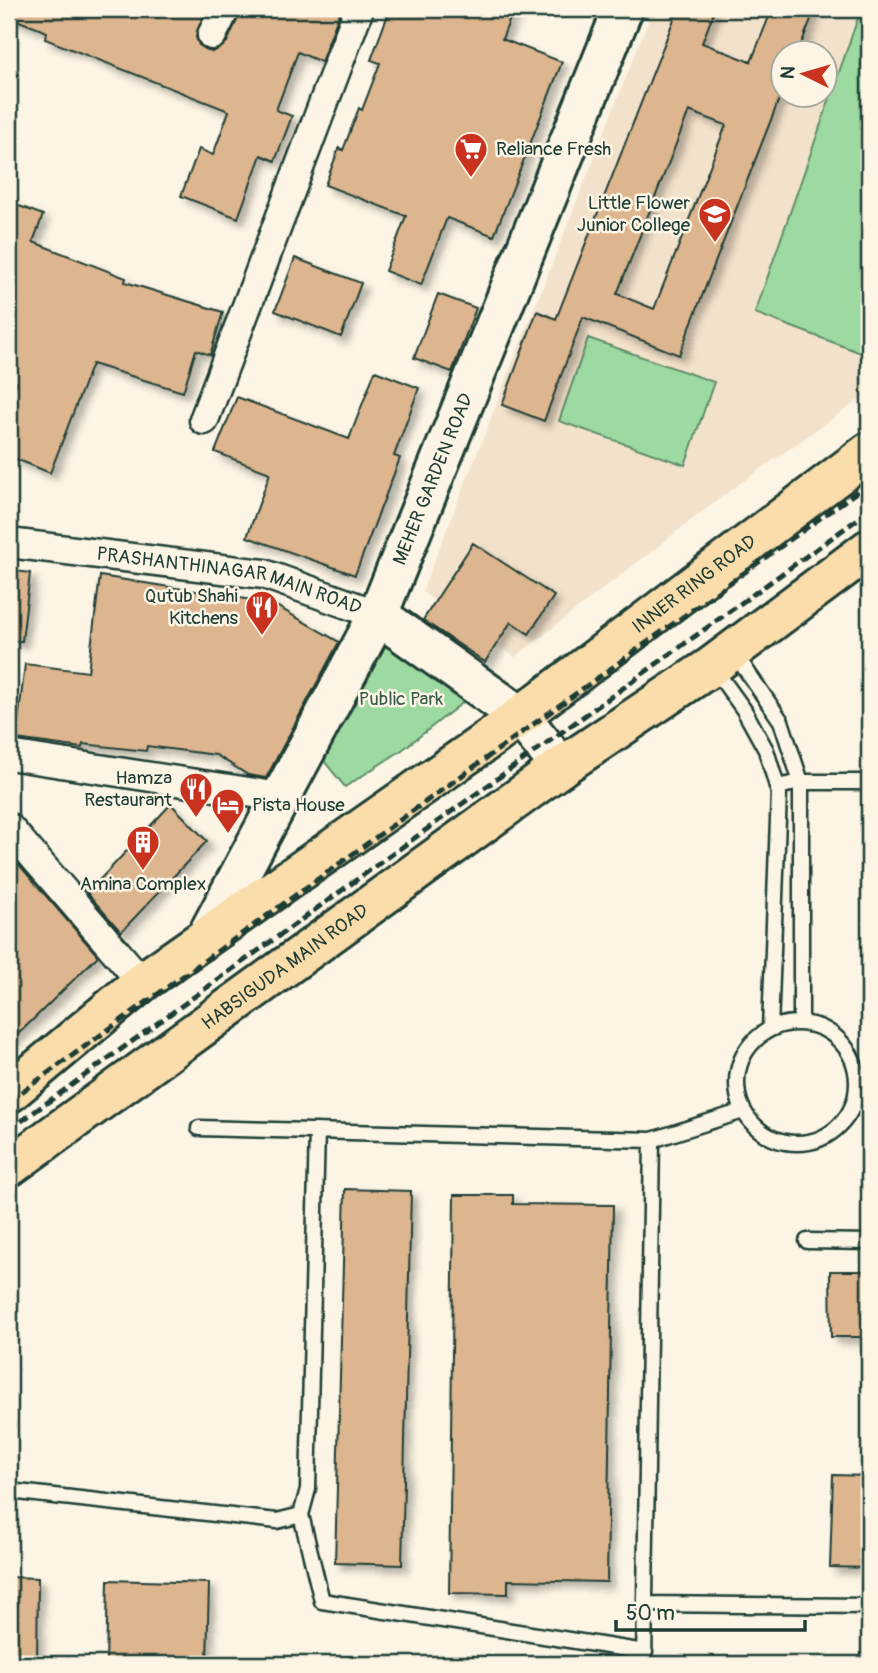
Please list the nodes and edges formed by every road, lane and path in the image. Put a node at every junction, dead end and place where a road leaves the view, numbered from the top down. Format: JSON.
{"nodes":[{"id":1,"x":225,"y":9,"type":"edge"},
{"id":2,"x":359,"y":9,"type":"edge"},
{"id":3,"x":623,"y":9,"type":"edge"},
{"id":4,"x":212,"y":35,"type":"dead end"},
{"id":5,"x":204,"y":420,"type":"dead end"},
{"id":6,"x":869,"y":452,"type":"edge"},
{"id":7,"x":9,"y":543,"type":"edge"},
{"id":8,"x":869,"y":549,"type":"edge"},
{"id":9,"x":378,"y":615,"type":"junction"},
{"id":10,"x":722,"y":658,"type":"junction"},
{"id":11,"x":520,"y":716,"type":"junction"},
{"id":12,"x":9,"y":755,"type":"edge"},
{"id":13,"x":561,"y":767,"type":"junction"},
{"id":14,"x":802,"y":782,"type":"junction"},
{"id":15,"x":869,"y":782,"type":"edge"},
{"id":16,"x":777,"y":787,"type":"junction"},
{"id":17,"x":280,"y":797,"type":"junction"},
{"id":18,"x":9,"y":828,"type":"edge"},
{"id":19,"x":208,"y":934,"type":"junction"},
{"id":20,"x":142,"y":982,"type":"junction"},
{"id":21,"x":801,"y":1023,"type":"junction"},
{"id":22,"x":770,"y":1029,"type":"junction"},
{"id":23,"x":9,"y":1091,"type":"edge"},
{"id":24,"x":863,"y":1091,"type":"edge"},
{"id":25,"x":743,"y":1111,"type":"junction"},
{"id":26,"x":199,"y":1128,"type":"dead end"},
{"id":27,"x":317,"y":1131,"type":"junction"},
{"id":28,"x":652,"y":1140,"type":"junction"},
{"id":29,"x":9,"y":1167,"type":"edge"},
{"id":30,"x":807,"y":1241,"type":"dead end"},
{"id":31,"x":869,"y":1241,"type":"edge"},
{"id":32,"x":9,"y":1491,"type":"edge"},
{"id":33,"x":301,"y":1515,"type":"junction"},
{"id":34,"x":645,"y":1604,"type":"junction"},
{"id":35,"x":869,"y":1606,"type":"edge"},
{"id":36,"x":645,"y":1658,"type":"edge"}],
"edges":[{"from":1,"to":4,"type":"street"},
{"from":2,"to":5,"type":"street"},
{"from":3,"to":9,"type":"main road","name":"MEHER GARDEN ROAD"},
{"from":6,"to":11,"type":"main road","name":"INNER RING ROAD"},
{"from":7,"to":9,"type":"street","name":"PRASHANTHINAGAR MAIN ROAD"},
{"from":8,"to":10,"type":"main road"},
{"from":9,"to":11,"type":"main road","name":"PRASHANTHINAGAR MAIN ROAD"},
{"from":9,"to":17,"type":"main road","name":"MEHER GARDEN ROAD"},
{"from":10,"to":13,"type":"main road"},
{"from":10,"to":14,"type":"lane"},
{"from":10,"to":16,"type":"lane"},
{"from":11,"to":13,"type":"main road","name":"PRASHANTHINAGAR MAIN ROAD"},
{"from":11,"to":19,"type":"main road"},
{"from":12,"to":17,"type":"street"},
{"from":13,"to":29,"type":"main road","name":"HABSIGUDA MAIN ROAD"},
{"from":14,"to":15,"type":"lane"},
{"from":14,"to":16,"type":"lane"},
{"from":14,"to":21,"type":"lane"},
{"from":16,"to":22,"type":"lane"},
{"from":17,"to":19,"type":"main road","name":"MEHER GARDEN ROAD"},
{"from":18,"to":20,"type":"street"},
{"from":19,"to":20,"type":"main road"},
{"from":20,"to":23,"type":"main road"},
{"from":21,"to":22,"type":"lane"},
{"from":21,"to":24,"type":"lane"},
{"from":22,"to":25,"type":"lane"},
{"from":24,"to":25,"type":"lane"},
{"from":25,"to":28,"type":"lane"},
{"from":26,"to":27,"type":"lane"},
{"from":27,"to":28,"type":"lane"},
{"from":27,"to":33,"type":"lane"},
{"from":28,"to":34,"type":"lane"},
{"from":30,"to":31,"type":"lane"},
{"from":32,"to":33,"type":"lane"},
{"from":33,"to":36,"type":"lane"},
{"from":34,"to":35,"type":"lane"},
{"from":34,"to":36,"type":"lane"}]}
